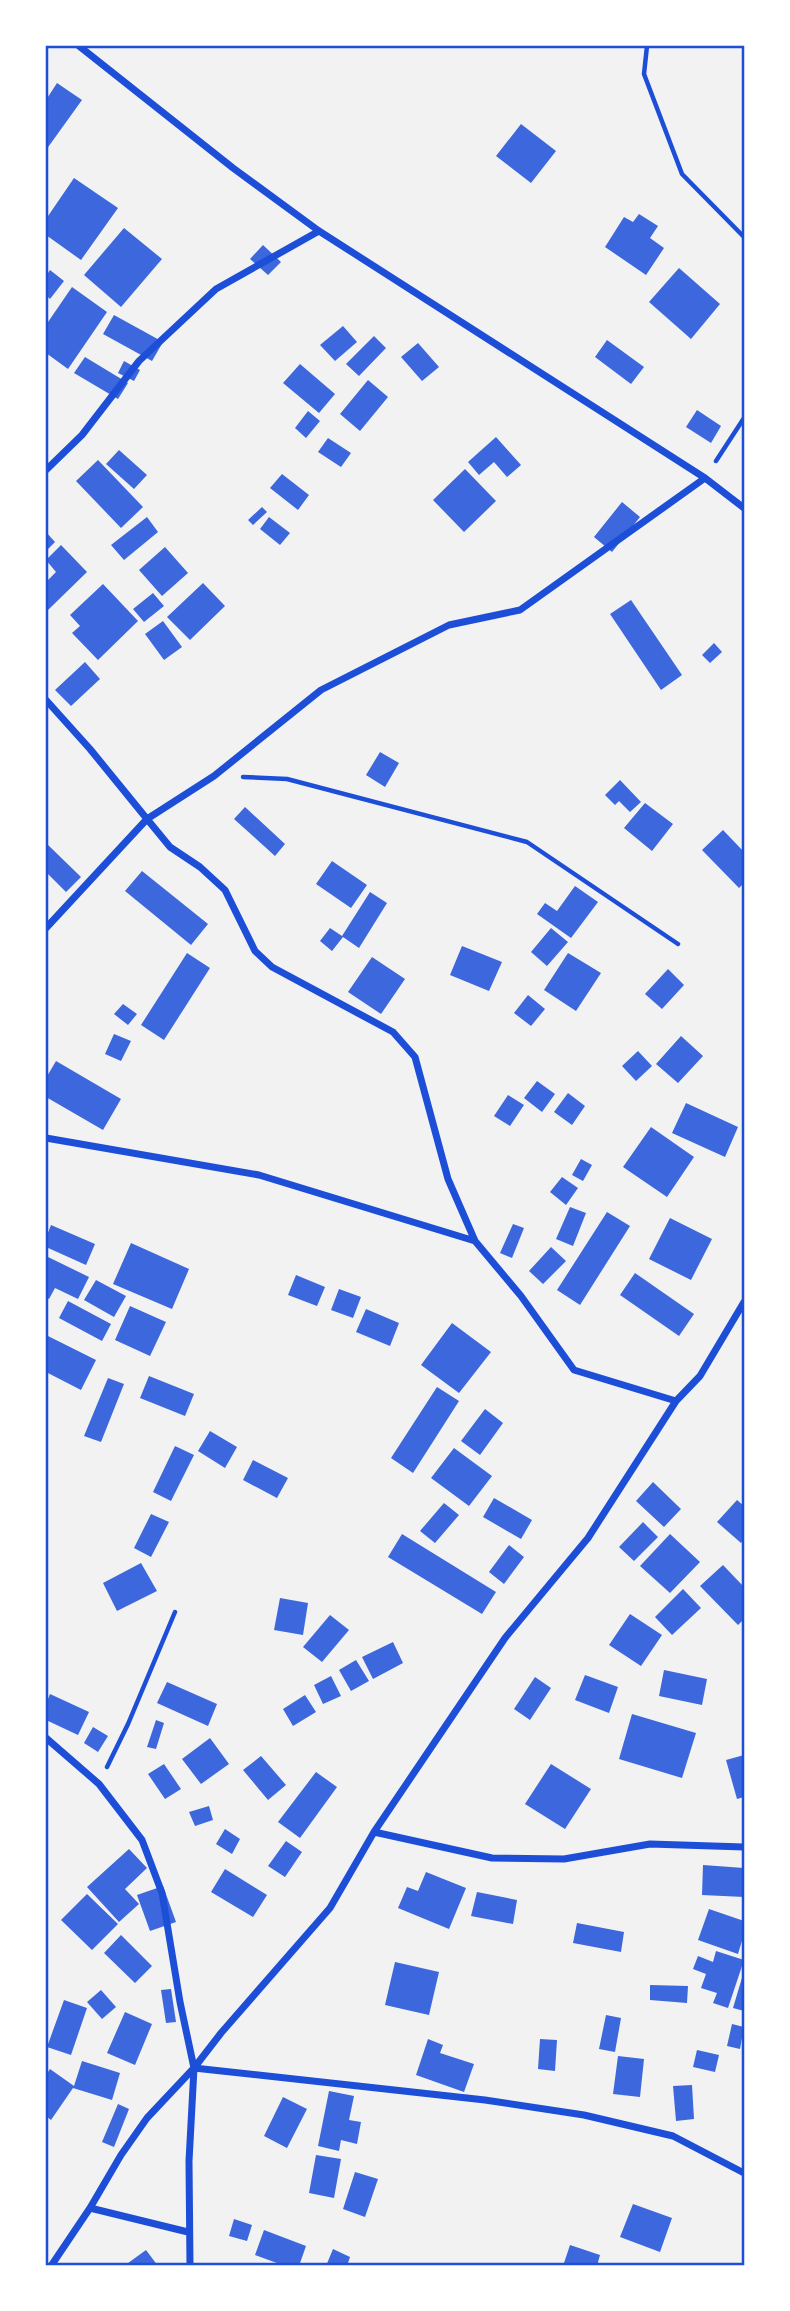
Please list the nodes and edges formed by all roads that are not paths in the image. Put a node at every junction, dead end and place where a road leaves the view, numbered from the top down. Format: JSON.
{"nodes":[{"id":1,"x":79,"y":46,"type":"edge"},
{"id":2,"x":319,"y":231,"type":"junction"},
{"id":3,"x":46,"y":470,"type":"edge"},
{"id":4,"x":705,"y":478,"type":"junction"},
{"id":5,"x":744,"y":508,"type":"edge"},
{"id":6,"x":46,"y":700,"type":"edge"},
{"id":7,"x":146,"y":819,"type":"junction"},
{"id":8,"x":46,"y":928,"type":"edge"},
{"id":9,"x":46,"y":1138,"type":"edge"},
{"id":10,"x":475,"y":1241,"type":"junction"},
{"id":11,"x":744,"y":1302,"type":"edge"},
{"id":12,"x":676,"y":1401,"type":"junction"},
{"id":13,"x":46,"y":1738,"type":"edge"},
{"id":14,"x":374,"y":1832,"type":"junction"},
{"id":15,"x":744,"y":1847,"type":"edge"},
{"id":16,"x":194,"y":2068,"type":"junction"},
{"id":17,"x":744,"y":2173,"type":"edge"},
{"id":18,"x":90,"y":2208,"type":"junction"},
{"id":19,"x":188,"y":2232,"type":"junction"},
{"id":20,"x":51,"y":2266,"type":"edge"},
{"id":21,"x":190,"y":2266,"type":"edge"}],
"edges":[{"from":1,"to":2,"type":"street"},
{"from":2,"to":3,"type":"street"},
{"from":2,"to":4,"type":"street"},
{"from":4,"to":5,"type":"street"},
{"from":4,"to":7,"type":"street"},
{"from":6,"to":7,"type":"street"},
{"from":7,"to":8,"type":"street"},
{"from":7,"to":10,"type":"street"},
{"from":9,"to":10,"type":"street"},
{"from":10,"to":12,"type":"street"},
{"from":11,"to":12,"type":"street"},
{"from":12,"to":14,"type":"street"},
{"from":13,"to":16,"type":"street"},
{"from":14,"to":15,"type":"street"},
{"from":14,"to":16,"type":"street"},
{"from":16,"to":17,"type":"street"},
{"from":16,"to":18,"type":"street"},
{"from":16,"to":19,"type":"street"},
{"from":18,"to":19,"type":"street"},
{"from":18,"to":20,"type":"street"},
{"from":19,"to":21,"type":"street"}]}
